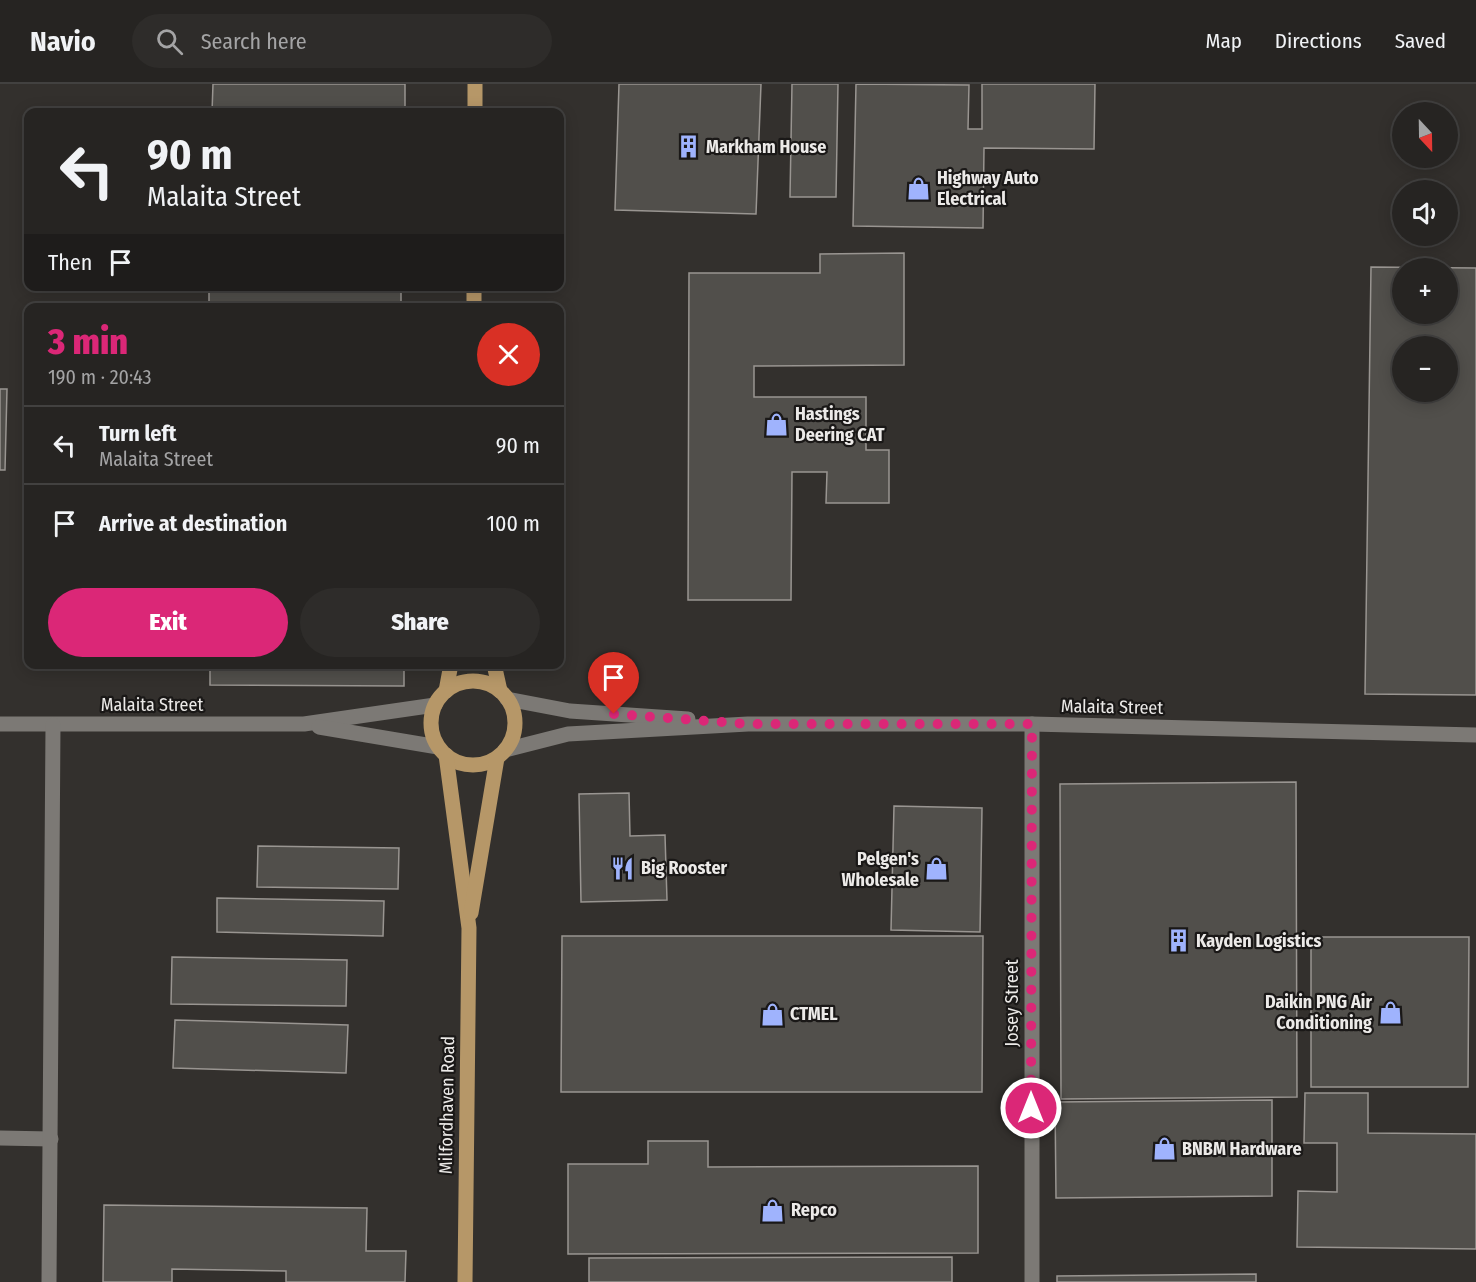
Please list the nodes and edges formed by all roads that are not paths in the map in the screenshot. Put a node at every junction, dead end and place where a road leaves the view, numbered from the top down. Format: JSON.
{"nodes":[{"id":1,"x":475,"y":84,"type":"edge"},
{"id":2,"x":475,"y":108,"type":"edge"},
{"id":3,"x":450,"y":669,"type":"edge"},
{"id":4,"x":496,"y":669,"type":"edge"},
{"id":5,"x":446,"y":691,"type":"junction"},
{"id":6,"x":504,"y":695,"type":"junction"},
{"id":7,"x":435,"y":705,"type":"junction"},
{"id":8,"x":0,"y":724,"type":"edge"},
{"id":9,"x":304,"y":724,"type":"junction"},
{"id":10,"x":748,"y":724,"type":"junction"},
{"id":11,"x":1032,"y":724,"type":"junction"},
{"id":12,"x":53,"y":725,"type":"junction"},
{"id":13,"x":1476,"y":735,"type":"edge"},
{"id":14,"x":442,"y":751,"type":"junction"},
{"id":15,"x":501,"y":754,"type":"junction"},
{"id":16,"x":469,"y":928,"type":"junction"},
{"id":17,"x":0,"y":1138,"type":"edge"},
{"id":18,"x":51,"y":1139,"type":"junction"},
{"id":19,"x":49,"y":1282,"type":"edge"},
{"id":20,"x":465,"y":1282,"type":"edge"},
{"id":21,"x":1032,"y":1282,"type":"edge"}],
"edges":[{"from":1,"to":2,"type":"main road"},
{"from":3,"to":5,"type":"main road"},
{"from":4,"to":6,"type":"main road"},
{"from":5,"to":6,"type":"main road"},
{"from":5,"to":7,"type":"main road"},
{"from":6,"to":10,"type":"street","name":"Malaita Street"},
{"from":6,"to":15,"type":"main road"},
{"from":7,"to":9,"type":"street","name":"Malaita Street"},
{"from":7,"to":14,"type":"main road"},
{"from":8,"to":12,"type":"street","name":"Malaita Street"},
{"from":9,"to":12,"type":"street","name":"Malaita Street"},
{"from":9,"to":14,"type":"street","name":"Malaita Street"},
{"from":10,"to":11,"type":"street","name":"Malaita Street"},
{"from":10,"to":15,"type":"street","name":"Malaita Street"},
{"from":11,"to":13,"type":"street","name":"Malaita Street"},
{"from":11,"to":21,"type":"street","name":"Josey Street"},
{"from":12,"to":18,"type":"street"},
{"from":14,"to":15,"type":"main road"},
{"from":14,"to":16,"type":"main road","name":"Milfordhaven Road"},
{"from":15,"to":16,"type":"main road","name":"Milfordhaven Road"},
{"from":16,"to":20,"type":"main road","name":"Milfordhaven Road"},
{"from":17,"to":18,"type":"street"},
{"from":18,"to":19,"type":"street"}]}
